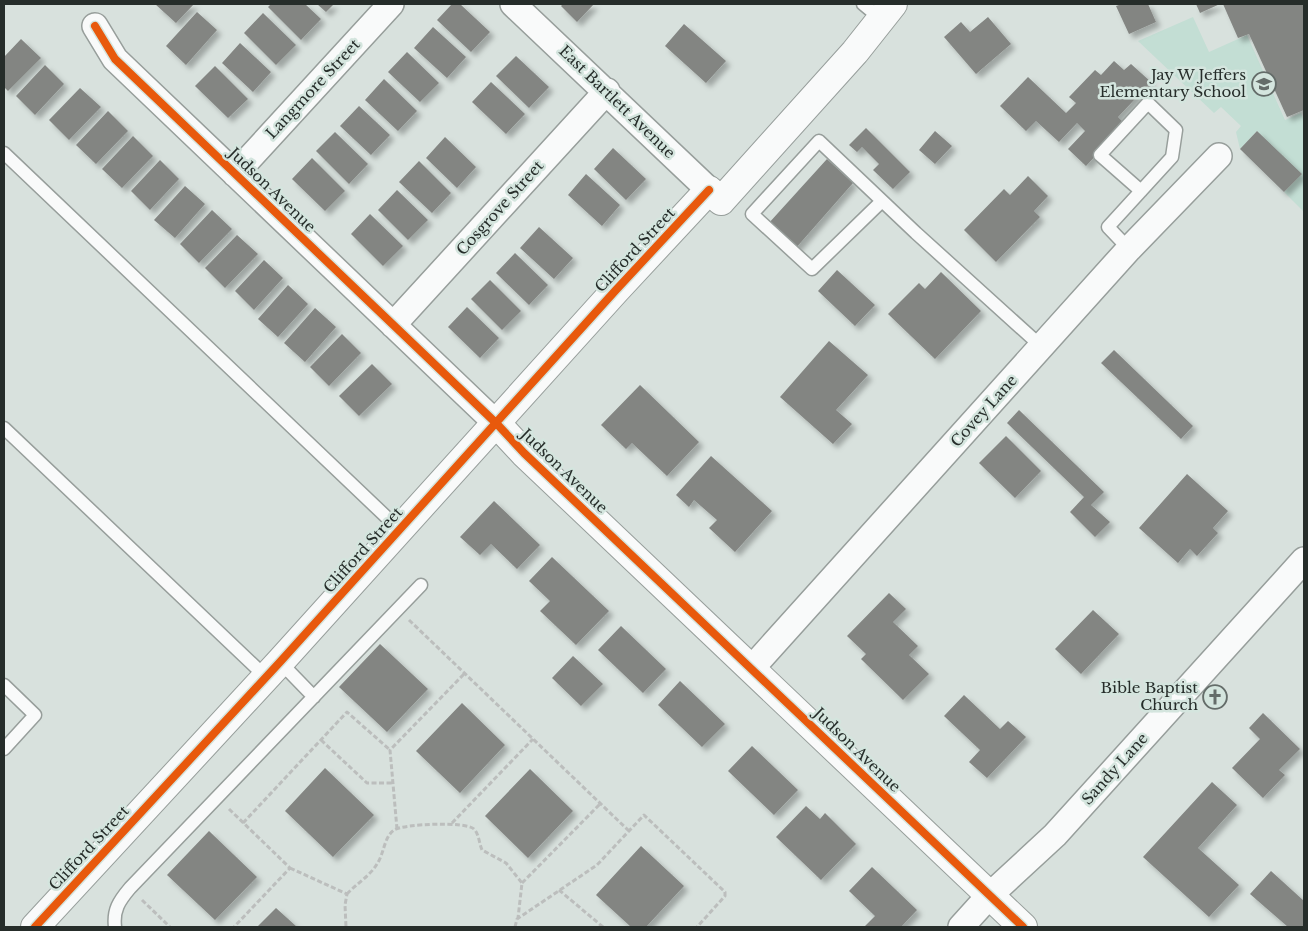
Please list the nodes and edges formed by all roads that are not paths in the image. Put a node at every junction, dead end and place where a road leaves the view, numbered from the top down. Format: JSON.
{"nodes":[{"id":1,"x":391,"y":4,"type":"edge"},
{"id":2,"x":513,"y":4,"type":"edge"},
{"id":3,"x":879,"y":9,"type":"edge"},
{"id":4,"x":95,"y":26,"type":"dead end"},
{"id":5,"x":606,"y":91,"type":"junction"},
{"id":6,"x":4,"y":153,"type":"edge"},
{"id":7,"x":1219,"y":156,"type":"dead end"},
{"id":8,"x":235,"y":174,"type":"junction"},
{"id":9,"x":1141,"y":191,"type":"junction"},
{"id":10,"x":715,"y":195,"type":"junction"},
{"id":11,"x":882,"y":201,"type":"junction"},
{"id":12,"x":1129,"y":249,"type":"junction"},
{"id":13,"x":393,"y":325,"type":"junction"},
{"id":14,"x":1042,"y":347,"type":"junction"},
{"id":15,"x":497,"y":424,"type":"junction"},
{"id":16,"x":4,"y":428,"type":"edge"},
{"id":17,"x":400,"y":530,"type":"junction"},
{"id":18,"x":1304,"y":560,"type":"edge"},
{"id":19,"x":421,"y":585,"type":"dead end"},
{"id":20,"x":751,"y":669,"type":"junction"},
{"id":21,"x":273,"y":670,"type":"junction"},
{"id":22,"x":4,"y":685,"type":"edge"},
{"id":23,"x":314,"y":697,"type":"junction"},
{"id":24,"x":4,"y":749,"type":"edge"},
{"id":25,"x":990,"y":896,"type":"junction"},
{"id":26,"x":35,"y":927,"type":"edge"},
{"id":27,"x":115,"y":927,"type":"edge"},
{"id":28,"x":961,"y":927,"type":"edge"},
{"id":29,"x":1023,"y":927,"type":"edge"}],
"edges":[{"from":1,"to":8,"type":"street","name":"Langmore Street"},
{"from":2,"to":5,"type":"street","name":"East Bartlett Avenue"},
{"from":3,"to":10,"type":"street","name":"Clifford Street"},
{"from":4,"to":8,"type":"street","name":"Judson Avenue"},
{"from":5,"to":10,"type":"street","name":"East Bartlett Avenue"},
{"from":5,"to":13,"type":"street","name":"Cosgrove Street"},
{"from":6,"to":17,"type":"lane"},
{"from":7,"to":12,"type":"street","name":"Covey Lane"},
{"from":8,"to":13,"type":"street","name":"Judson Avenue"},
{"from":9,"to":9,"type":"lane"},
{"from":9,"to":12,"type":"lane"},
{"from":10,"to":15,"type":"street","name":"Clifford Street"},
{"from":11,"to":11,"type":"lane"},
{"from":11,"to":14,"type":"lane"},
{"from":12,"to":14,"type":"street","name":"Covey Lane"},
{"from":13,"to":15,"type":"street","name":"Judson Avenue"},
{"from":14,"to":20,"type":"street","name":"Covey Lane"},
{"from":15,"to":17,"type":"street","name":"Clifford Street"},
{"from":15,"to":20,"type":"street","name":"Judson Avenue"},
{"from":16,"to":21,"type":"lane"},
{"from":17,"to":21,"type":"street","name":"Clifford Street"},
{"from":18,"to":25,"type":"street","name":"Sandy Lane"},
{"from":19,"to":23,"type":"lane"},
{"from":20,"to":25,"type":"street","name":"Judson Avenue"},
{"from":21,"to":23,"type":"lane"},
{"from":21,"to":26,"type":"street","name":"Clifford Street"},
{"from":22,"to":24,"type":"lane"},
{"from":23,"to":27,"type":"lane"},
{"from":25,"to":28,"type":"street","name":"Sandy Lane"},
{"from":25,"to":29,"type":"street","name":"Judson Avenue"}]}
